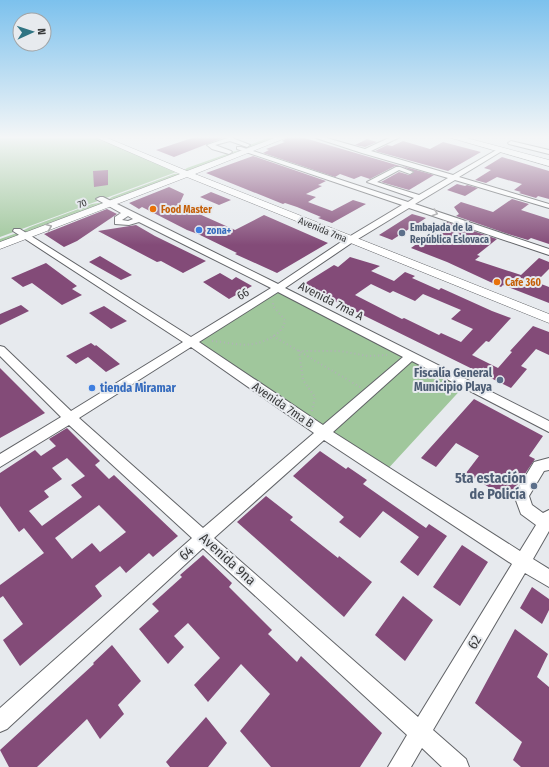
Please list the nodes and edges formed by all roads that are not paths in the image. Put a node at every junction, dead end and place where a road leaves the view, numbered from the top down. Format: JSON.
{"nodes":[{"id":1,"x":184,"y":173,"type":"joint"},
{"id":2,"x":318,"y":173,"type":"edge"},
{"id":3,"x":389,"y":173,"type":"edge"},
{"id":4,"x":418,"y":173,"type":"edge"},
{"id":5,"x":427,"y":173,"type":"edge"},
{"id":6,"x":461,"y":173,"type":"edge"},
{"id":7,"x":449,"y":180,"type":"junction"},
{"id":8,"x":420,"y":198,"type":"junction"},
{"id":9,"x":105,"y":202,"type":"junction"},
{"id":10,"x":410,"y":204,"type":"junction"},
{"id":11,"x":549,"y":206,"type":"edge"},
{"id":12,"x":22,"y":233,"type":"junction"},
{"id":13,"x":0,"y":237,"type":"edge"},
{"id":14,"x":350,"y":240,"type":"junction"},
{"id":15,"x":0,"y":246,"type":"edge"},
{"id":16,"x":549,"y":252,"type":"edge"},
{"id":17,"x":278,"y":288,"type":"junction"},
{"id":18,"x":549,"y":319,"type":"edge"},
{"id":19,"x":191,"y":342,"type":"junction"},
{"id":20,"x":0,"y":350,"type":"edge"},
{"id":21,"x":411,"y":356,"type":"junction"},
{"id":22,"x":70,"y":418,"type":"junction"},
{"id":23,"x":549,"y":427,"type":"edge"},
{"id":24,"x":323,"y":432,"type":"junction"},
{"id":25,"x":0,"y":461,"type":"edge"},
{"id":26,"x":549,"y":464,"type":"edge"},
{"id":27,"x":547,"y":520,"type":"edge"},
{"id":28,"x":204,"y":537,"type":"junction"},
{"id":29,"x":522,"y":562,"type":"junction"},
{"id":30,"x":549,"y":580,"type":"edge"},
{"id":31,"x":0,"y":722,"type":"edge"},
{"id":32,"x":420,"y":732,"type":"junction"},
{"id":33,"x":399,"y":767,"type":"edge"},
{"id":34,"x":458,"y":767,"type":"edge"}],
"edges":[{"from":1,"to":9,"type":"main road","name":"70"},
{"from":1,"to":14,"type":"main road","name":"Avenida 7ma"},
{"from":2,"to":10,"type":"street"},
{"from":3,"to":8,"type":"street"},
{"from":4,"to":7,"type":"street"},
{"from":5,"to":7,"type":"street"},
{"from":6,"to":7,"type":"street","name":"66"},
{"from":7,"to":8,"type":"street","name":"66"},
{"from":7,"to":11,"type":"street"},
{"from":8,"to":10,"type":"street","name":"66"},
{"from":9,"to":12,"type":"main road","name":"70"},
{"from":9,"to":17,"type":"street","name":"Avenida 7ma A"},
{"from":10,"to":14,"type":"street","name":"66"},
{"from":10,"to":16,"type":"street","one_way":true},
{"from":12,"to":13,"type":"main road","name":"70"},
{"from":12,"to":15,"type":"main road","name":"70"},
{"from":12,"to":19,"type":"street","name":"Avenida 7ma B"},
{"from":14,"to":17,"type":"street","name":"66"},
{"from":14,"to":18,"type":"main road","name":"Avenida 7ma"},
{"from":17,"to":19,"type":"street","name":"66"},
{"from":17,"to":21,"type":"street","name":"Avenida 7ma A"},
{"from":19,"to":22,"type":"street","name":"66"},
{"from":19,"to":24,"type":"street","name":"Avenida 7ma B"},
{"from":20,"to":22,"type":"street","name":"Avenida 9na"},
{"from":21,"to":23,"type":"street","name":"Avenida 7ma A"},
{"from":21,"to":24,"type":"street","name":"64"},
{"from":22,"to":25,"type":"street","name":"66"},
{"from":22,"to":28,"type":"street","name":"Avenida 9na"},
{"from":24,"to":28,"type":"street","name":"64"},
{"from":24,"to":29,"type":"street","name":"Avenida 7ma B"},
{"from":26,"to":27,"type":"street"},
{"from":27,"to":29,"type":"street","name":"62"},
{"from":28,"to":31,"type":"street","name":"64"},
{"from":28,"to":32,"type":"street","name":"Avenida 9na"},
{"from":29,"to":30,"type":"street","name":"Avenida 7ma B"},
{"from":29,"to":32,"type":"street","name":"62"},
{"from":32,"to":33,"type":"street","name":"62"},
{"from":32,"to":34,"type":"street","name":"Avenida 9na"}]}
